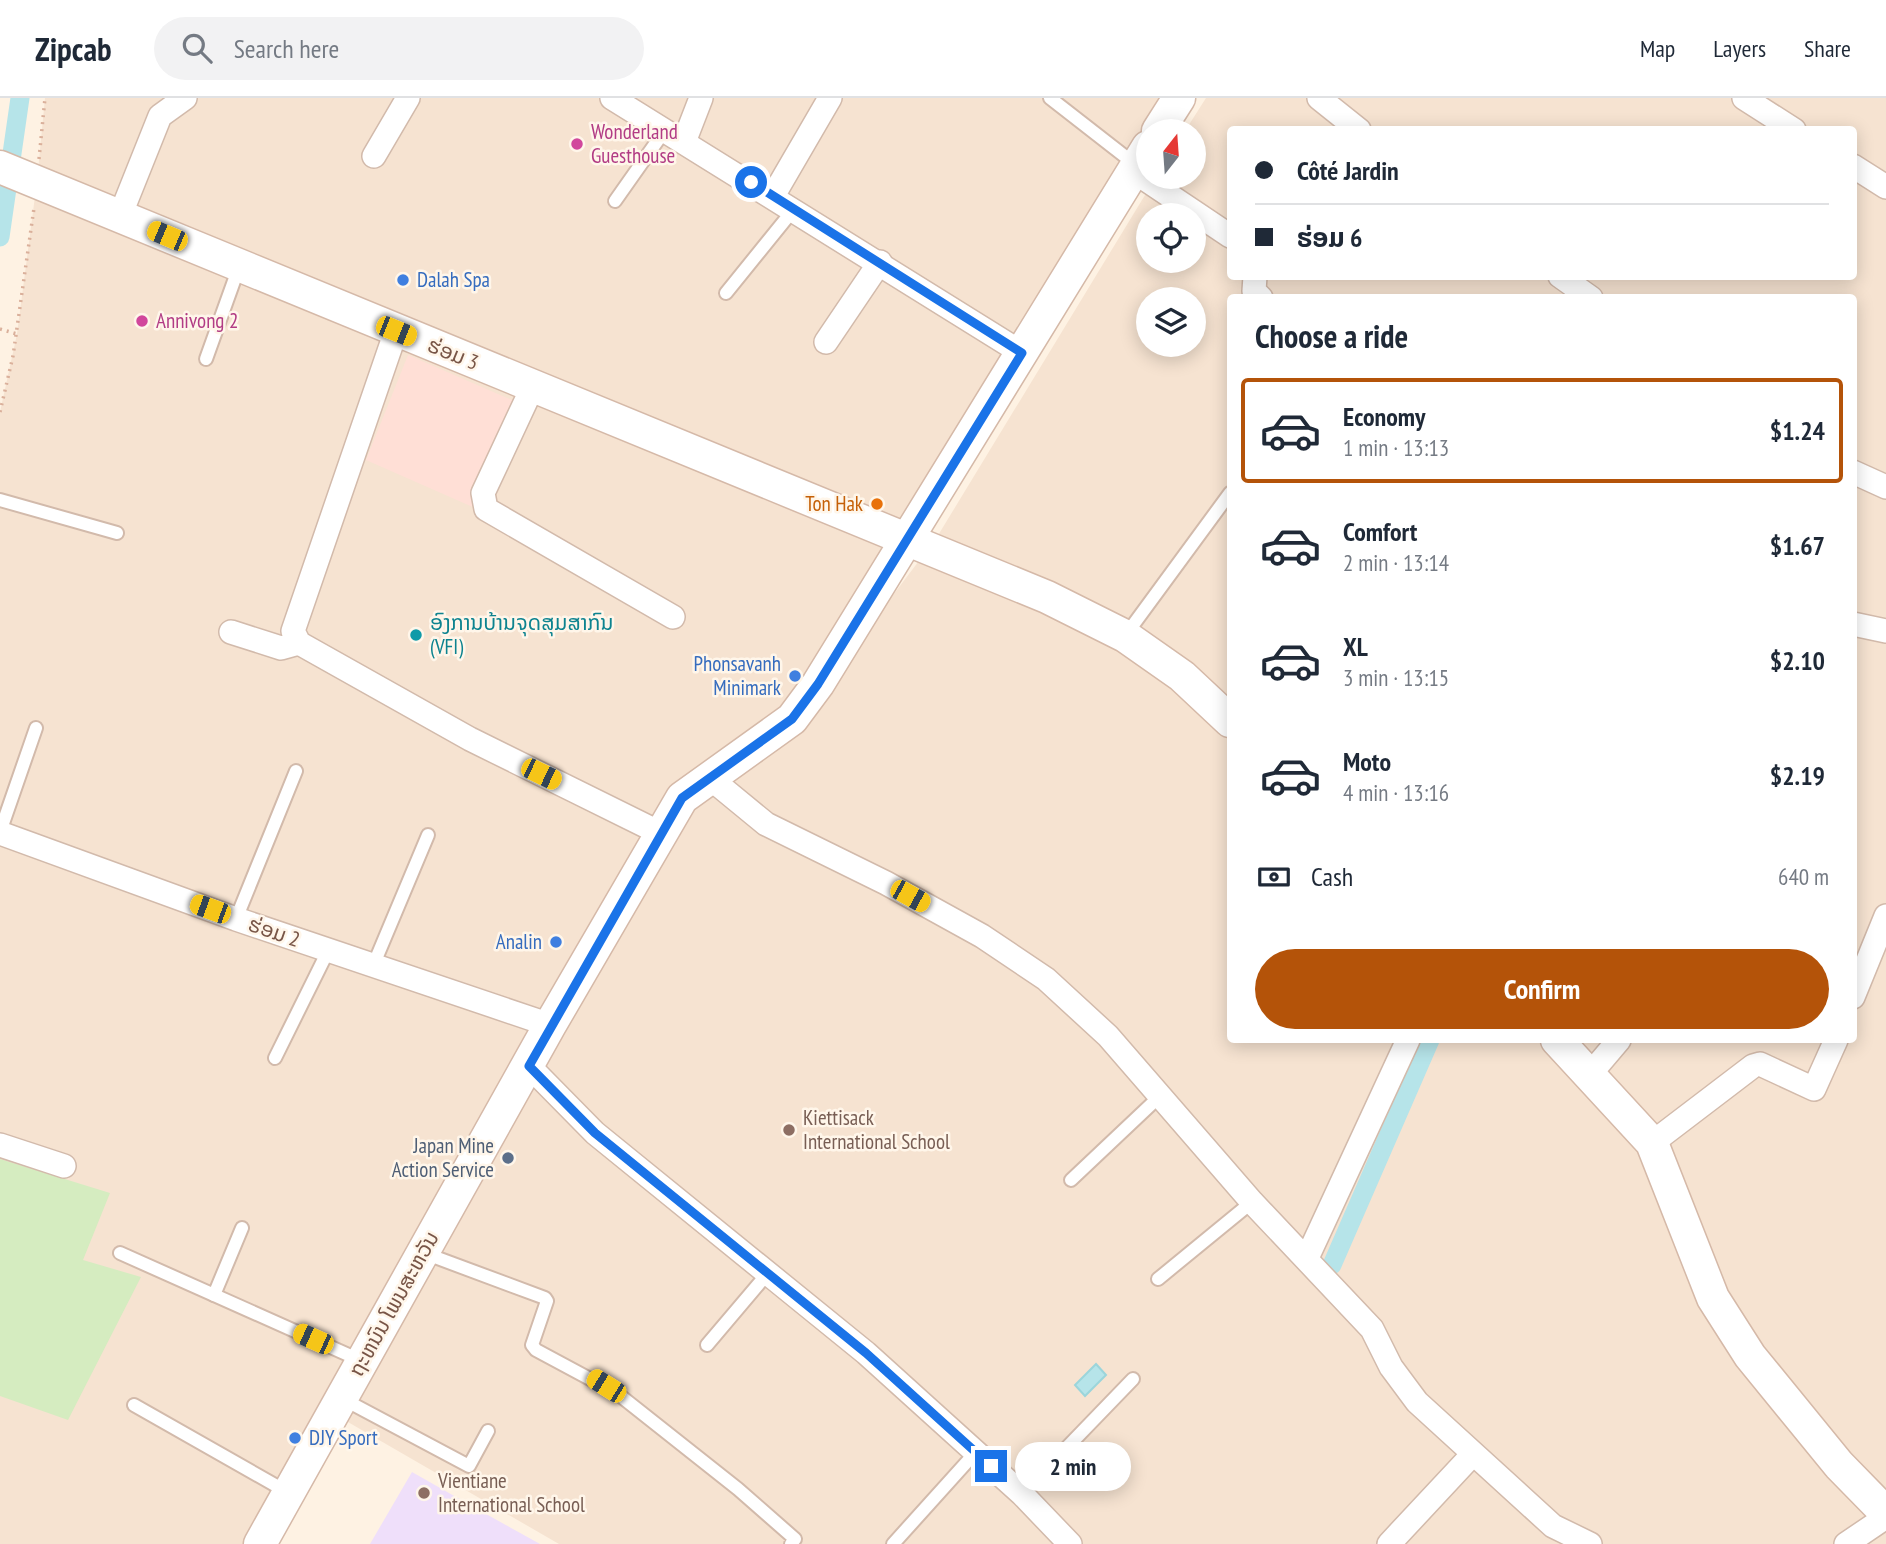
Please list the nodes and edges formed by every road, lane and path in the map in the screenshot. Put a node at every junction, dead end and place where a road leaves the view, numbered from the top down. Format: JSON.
{"nodes":[{"id":1,"x":44,"y":98,"type":"edge"},
{"id":2,"x":185,"y":98,"type":"edge"},
{"id":3,"x":408,"y":98,"type":"edge"},
{"id":4,"x":612,"y":98,"type":"edge"},
{"id":5,"x":701,"y":98,"type":"edge"},
{"id":6,"x":830,"y":98,"type":"edge"},
{"id":7,"x":1050,"y":98,"type":"edge"},
{"id":8,"x":1179,"y":98,"type":"edge"},
{"id":9,"x":1319,"y":98,"type":"edge"},
{"id":10,"x":1744,"y":98,"type":"edge"},
{"id":11,"x":1166,"y":119,"type":"edge"},
{"id":12,"x":1354,"y":126,"type":"edge"},
{"id":13,"x":1788,"y":126,"type":"edge"},
{"id":14,"x":674,"y":136,"type":"junction"},
{"id":15,"x":374,"y":156,"type":"dead end"},
{"id":16,"x":1136,"y":159,"type":"edge"},
{"id":17,"x":1136,"y":166,"type":"edge"},
{"id":18,"x":0,"y":167,"type":"edge"},
{"id":19,"x":1857,"y":169,"type":"edge"},
{"id":20,"x":34,"y":180,"type":"junction"},
{"id":21,"x":1886,"y":187,"type":"edge"},
{"id":22,"x":1173,"y":189,"type":"edge"},
{"id":23,"x":773,"y":196,"type":"junction"},
{"id":24,"x":615,"y":201,"type":"dead end"},
{"id":25,"x":794,"y":209,"type":"junction"},
{"id":26,"x":120,"y":216,"type":"junction"},
{"id":27,"x":1227,"y":234,"type":"edge"},
{"id":28,"x":880,"y":262,"type":"junction"},
{"id":29,"x":239,"y":266,"type":"junction"},
{"id":30,"x":1566,"y":280,"type":"edge"},
{"id":31,"x":726,"y":293,"type":"dead end"},
{"id":32,"x":1585,"y":294,"type":"edge"},
{"id":33,"x":0,"y":329,"type":"edge"},
{"id":34,"x":396,"y":331,"type":"junction"},
{"id":35,"x":17,"y":334,"type":"junction"},
{"id":36,"x":826,"y":342,"type":"dead end"},
{"id":37,"x":1022,"y":353,"type":"junction"},
{"id":38,"x":206,"y":359,"type":"dead end"},
{"id":39,"x":533,"y":386,"type":"junction"},
{"id":40,"x":0,"y":412,"type":"edge"},
{"id":41,"x":1857,"y":474,"type":"edge"},
{"id":42,"x":1886,"y":487,"type":"edge"},
{"id":43,"x":1227,"y":498,"type":"edge"},
{"id":44,"x":0,"y":500,"type":"edge"},
{"id":45,"x":117,"y":533,"type":"dead end"},
{"id":46,"x":907,"y":540,"type":"junction"},
{"id":47,"x":673,"y":617,"type":"dead end"},
{"id":48,"x":1857,"y":625,"type":"edge"},
{"id":49,"x":1886,"y":631,"type":"edge"},
{"id":50,"x":231,"y":632,"type":"dead end"},
{"id":51,"x":1125,"y":636,"type":"junction"},
{"id":52,"x":299,"y":643,"type":"junction"},
{"id":53,"x":1227,"y":718,"type":"edge"},
{"id":54,"x":36,"y":728,"type":"dead end"},
{"id":55,"x":296,"y":771,"type":"dead end"},
{"id":56,"x":710,"y":778,"type":"junction"},
{"id":57,"x":660,"y":832,"type":"junction"},
{"id":58,"x":0,"y":833,"type":"edge"},
{"id":59,"x":428,"y":835,"type":"dead end"},
{"id":60,"x":1886,"y":916,"type":"edge"},
{"id":61,"x":236,"y":919,"type":"junction"},
{"id":62,"x":328,"y":951,"type":"junction"},
{"id":63,"x":373,"y":966,"type":"junction"},
{"id":64,"x":1857,"y":988,"type":"edge"},
{"id":65,"x":550,"y":1025,"type":"junction"},
{"id":66,"x":1407,"y":1043,"type":"edge"},
{"id":67,"x":1560,"y":1043,"type":"edge"},
{"id":68,"x":1616,"y":1043,"type":"edge"},
{"id":69,"x":1835,"y":1043,"type":"edge"},
{"id":70,"x":275,"y":1058,"type":"dead end"},
{"id":71,"x":529,"y":1066,"type":"junction"},
{"id":72,"x":1591,"y":1073,"type":"junction"},
{"id":73,"x":1160,"y":1096,"type":"junction"},
{"id":74,"x":1652,"y":1143,"type":"junction"},
{"id":75,"x":0,"y":1145,"type":"edge"},
{"id":76,"x":64,"y":1166,"type":"dead end"},
{"id":77,"x":1071,"y":1180,"type":"dead end"},
{"id":78,"x":1252,"y":1202,"type":"junction"},
{"id":79,"x":242,"y":1228,"type":"dead end"},
{"id":80,"x":423,"y":1252,"type":"junction"},
{"id":81,"x":120,"y":1253,"type":"dead end"},
{"id":82,"x":1307,"y":1258,"type":"junction"},
{"id":83,"x":768,"y":1273,"type":"junction"},
{"id":84,"x":1158,"y":1279,"type":"dead end"},
{"id":85,"x":214,"y":1295,"type":"junction"},
{"id":86,"x":707,"y":1345,"type":"dead end"},
{"id":87,"x":362,"y":1361,"type":"junction"},
{"id":88,"x":1133,"y":1379,"type":"dead end"},
{"id":89,"x":341,"y":1398,"type":"junction"},
{"id":90,"x":134,"y":1405,"type":"dead end"},
{"id":91,"x":488,"y":1431,"type":"dead end"},
{"id":92,"x":975,"y":1453,"type":"junction"},
{"id":93,"x":1473,"y":1454,"type":"junction"},
{"id":94,"x":289,"y":1493,"type":"junction"},
{"id":95,"x":1022,"y":1494,"type":"junction"},
{"id":96,"x":1886,"y":1515,"type":"edge"},
{"id":97,"x":1565,"y":1540,"type":"edge"},
{"id":98,"x":260,"y":1544,"type":"edge"},
{"id":99,"x":791,"y":1544,"type":"edge"},
{"id":100,"x":893,"y":1544,"type":"edge"},
{"id":101,"x":1070,"y":1544,"type":"edge"},
{"id":102,"x":1389,"y":1544,"type":"edge"},
{"id":103,"x":1590,"y":1544,"type":"edge"},
{"id":104,"x":1846,"y":1544,"type":"edge"}],
"edges":[{"from":1,"to":20,"type":"path"},
{"from":2,"to":26,"type":"street"},
{"from":3,"to":15,"type":"street"},
{"from":4,"to":14,"type":"street"},
{"from":5,"to":14,"type":"street"},
{"from":6,"to":23,"type":"street"},
{"from":7,"to":16,"type":"lane"},
{"from":8,"to":11,"type":"street"},
{"from":9,"to":12,"type":"street"},
{"from":10,"to":13,"type":"street"},
{"from":14,"to":23,"type":"street"},
{"from":14,"to":24,"type":"lane"},
{"from":17,"to":37,"type":"street","name":"ຖະຫນົນ ໂພນສະຫວັນ"},
{"from":18,"to":20,"type":"street","name":"ຮ່ອມ 3"},
{"from":19,"to":21,"type":"street"},
{"from":20,"to":26,"type":"street","name":"ຮ່ອມ 3"},
{"from":20,"to":35,"type":"path"},
{"from":22,"to":27,"type":"street"},
{"from":23,"to":25,"type":"street"},
{"from":25,"to":28,"type":"street"},
{"from":25,"to":31,"type":"lane"},
{"from":26,"to":29,"type":"street","name":"ຮ່ອມ 3"},
{"from":28,"to":36,"type":"street"},
{"from":28,"to":37,"type":"street"},
{"from":29,"to":34,"type":"street","name":"ຮ່ອມ 3"},
{"from":29,"to":38,"type":"lane"},
{"from":30,"to":32,"type":"street"},
{"from":33,"to":35,"type":"path"},
{"from":34,"to":39,"type":"street","name":"ຮ່ອມ 3"},
{"from":34,"to":52,"type":"street"},
{"from":35,"to":40,"type":"path"},
{"from":37,"to":46,"type":"street","name":"ຖະຫນົນ ໂພນສະຫວັນ"},
{"from":39,"to":46,"type":"street","name":"ຮ່ອມ 3"},
{"from":39,"to":47,"type":"street"},
{"from":41,"to":42,"type":"street"},
{"from":43,"to":51,"type":"lane"},
{"from":44,"to":45,"type":"lane"},
{"from":46,"to":51,"type":"street","name":"ຮ່ອມ 3"},
{"from":46,"to":56,"type":"street","name":"ຖະຫນົນ ໂພນສະຫວັນ"},
{"from":48,"to":49,"type":"street"},
{"from":50,"to":52,"type":"street"},
{"from":51,"to":53,"type":"street","name":"ຮ່ອມ 3"},
{"from":52,"to":57,"type":"street"},
{"from":54,"to":58,"type":"lane"},
{"from":55,"to":61,"type":"lane"},
{"from":56,"to":57,"type":"street","name":"ຖະຫນົນ ໂພນສະຫວັນ"},
{"from":56,"to":73,"type":"street"},
{"from":57,"to":65,"type":"street","name":"ຖະຫນົນ ໂພນສະຫວັນ"},
{"from":58,"to":61,"type":"street","name":"ຮ່ອມ 2"},
{"from":59,"to":63,"type":"lane"},
{"from":60,"to":64,"type":"street"},
{"from":61,"to":62,"type":"street","name":"ຮ່ອມ 2"},
{"from":62,"to":63,"type":"street","name":"ຮ່ອມ 2"},
{"from":62,"to":70,"type":"lane"},
{"from":63,"to":65,"type":"street","name":"ຮ່ອມ 2"},
{"from":65,"to":71,"type":"street","name":"ຖະຫນົນ ໂພນສະຫວັນ"},
{"from":66,"to":82,"type":"street"},
{"from":67,"to":72,"type":"street"},
{"from":68,"to":72,"type":"street"},
{"from":69,"to":74,"type":"street"},
{"from":71,"to":80,"type":"street","name":"ຖະຫນົນ ໂພນສະຫວັນ"},
{"from":71,"to":83,"type":"street"},
{"from":72,"to":74,"type":"street"},
{"from":73,"to":77,"type":"lane"},
{"from":73,"to":78,"type":"street"},
{"from":74,"to":96,"type":"street"},
{"from":75,"to":76,"type":"street"},
{"from":78,"to":82,"type":"street"},
{"from":78,"to":84,"type":"lane"},
{"from":79,"to":85,"type":"lane"},
{"from":80,"to":87,"type":"street","name":"ຖະຫນົນ ໂພນສະຫວັນ"},
{"from":80,"to":99,"type":"lane"},
{"from":81,"to":85,"type":"lane"},
{"from":82,"to":93,"type":"street"},
{"from":83,"to":86,"type":"lane"},
{"from":83,"to":92,"type":"street"},
{"from":85,"to":87,"type":"lane"},
{"from":87,"to":89,"type":"street","name":"ຖະຫນົນ ໂພນສະຫວັນ"},
{"from":88,"to":95,"type":"lane"},
{"from":89,"to":91,"type":"lane"},
{"from":89,"to":94,"type":"street","name":"ຖະຫນົນ ໂພນສະຫວັນ"},
{"from":90,"to":94,"type":"lane"},
{"from":92,"to":95,"type":"street"},
{"from":92,"to":100,"type":"lane"},
{"from":93,"to":97,"type":"street"},
{"from":93,"to":102,"type":"street"},
{"from":94,"to":98,"type":"street","name":"ຖະຫນົນ ໂພນສະຫວັນ"},
{"from":95,"to":101,"type":"street"},
{"from":96,"to":104,"type":"street"},
{"from":97,"to":103,"type":"street"}]}
